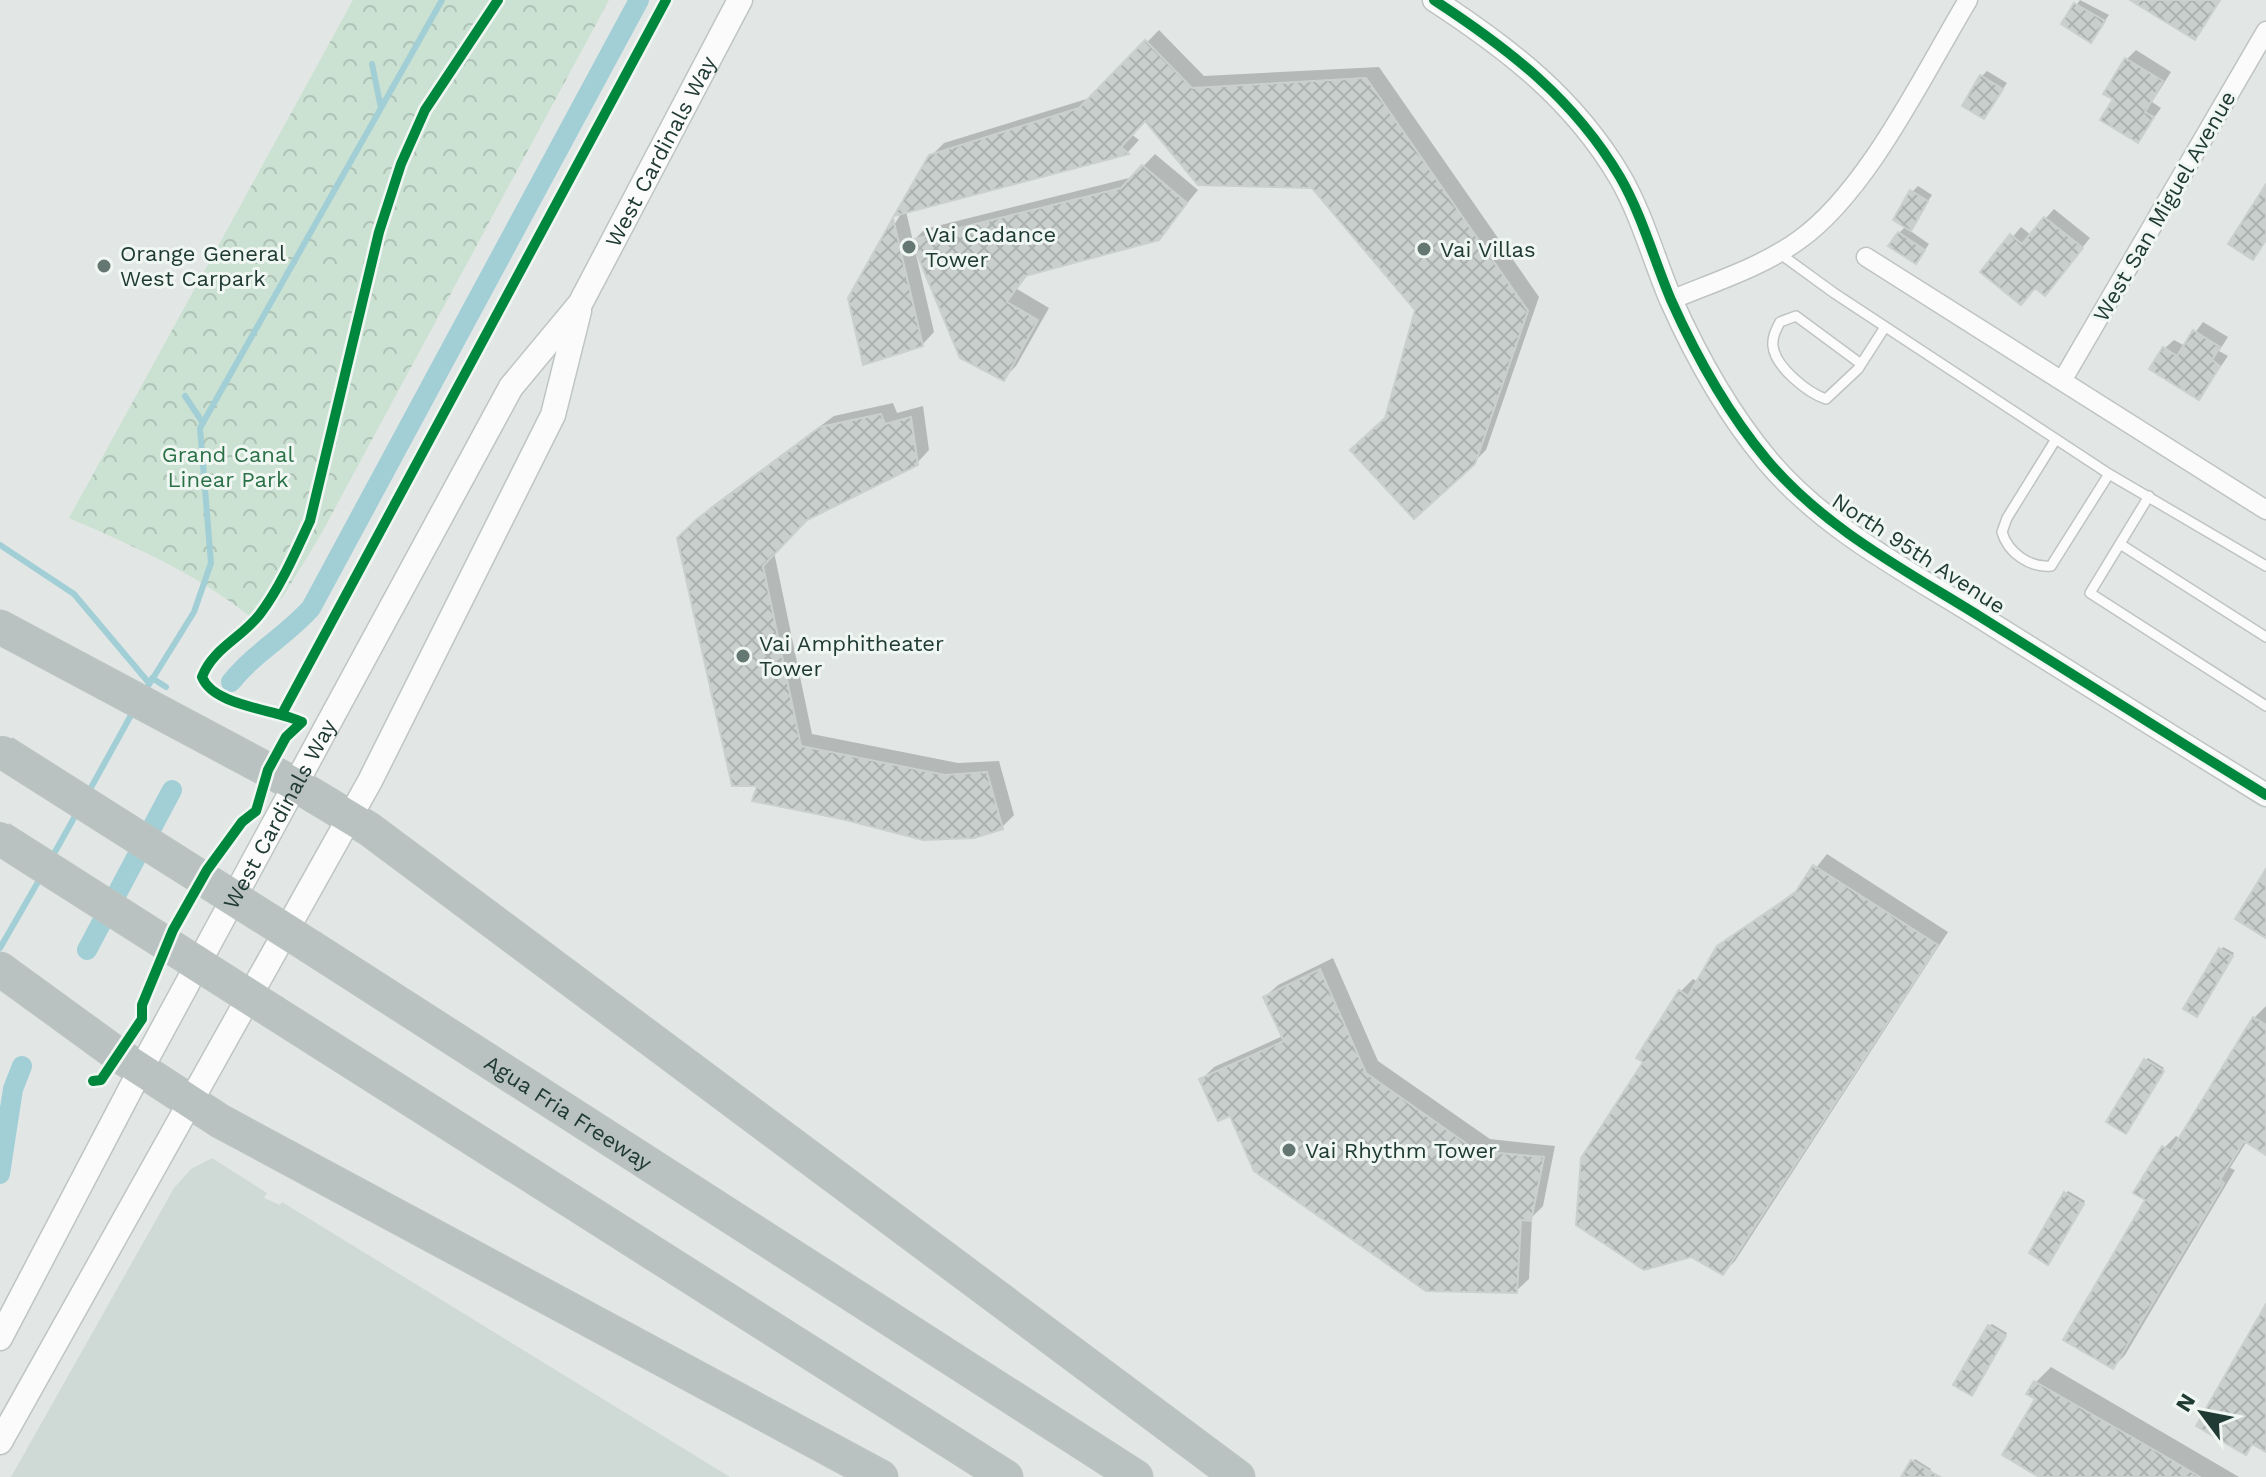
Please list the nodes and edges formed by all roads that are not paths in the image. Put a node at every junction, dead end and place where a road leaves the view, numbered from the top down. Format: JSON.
{"nodes":[{"id":1,"x":666,"y":0,"type":"edge"},
{"id":2,"x":740,"y":0,"type":"edge"},
{"id":3,"x":1434,"y":0,"type":"edge"},
{"id":4,"x":1968,"y":0,"type":"edge"},
{"id":5,"x":2266,"y":31,"type":"edge"},
{"id":6,"x":1779,"y":253,"type":"junction"},
{"id":7,"x":1866,"y":257,"type":"dead end"},
{"id":8,"x":1671,"y":300,"type":"junction"},
{"id":9,"x":580,"y":304,"type":"junction"},
{"id":10,"x":1885,"y":327,"type":"junction"},
{"id":11,"x":1861,"y":364,"type":"junction"},
{"id":12,"x":2062,"y":381,"type":"junction"},
{"id":13,"x":2056,"y":439,"type":"junction"},
{"id":14,"x":2109,"y":474,"type":"junction"},
{"id":15,"x":2149,"y":496,"type":"junction"},
{"id":16,"x":2266,"y":510,"type":"edge"},
{"id":17,"x":2120,"y":544,"type":"junction"},
{"id":18,"x":2266,"y":566,"type":"edge"},
{"id":19,"x":0,"y":627,"type":"edge"},
{"id":20,"x":2266,"y":637,"type":"edge"},
{"id":21,"x":2266,"y":706,"type":"edge"},
{"id":22,"x":283,"y":712,"type":"dead end"},
{"id":23,"x":2,"y":750,"type":"edge"},
{"id":24,"x":296,"y":785,"type":"junction"},
{"id":25,"x":2266,"y":795,"type":"edge"},
{"id":26,"x":348,"y":817,"type":"junction"},
{"id":27,"x":0,"y":838,"type":"edge"},
{"id":28,"x":0,"y":969,"type":"edge"},
{"id":29,"x":141,"y":1069,"type":"junction"},
{"id":30,"x":190,"y":1102,"type":"junction"},
{"id":31,"x":0,"y":1338,"type":"edge"},
{"id":32,"x":0,"y":1442,"type":"edge"},
{"id":33,"x":881,"y":1477,"type":"edge"},
{"id":34,"x":1006,"y":1477,"type":"edge"},
{"id":35,"x":1136,"y":1477,"type":"edge"},
{"id":36,"x":1238,"y":1477,"type":"edge"}],
"edges":[{"from":1,"to":22,"type":"lane"},
{"from":2,"to":9,"type":"main road","name":"West Cardinals Way"},
{"from":3,"to":8,"type":"street","name":"North 95th Avenue"},
{"from":4,"to":6,"type":"street"},
{"from":5,"to":12,"type":"street","name":"West San Miguel Avenue"},
{"from":6,"to":8,"type":"street"},
{"from":6,"to":10,"type":"lane"},
{"from":7,"to":12,"type":"street"},
{"from":8,"to":25,"type":"street","name":"North 95th Avenue"},
{"from":9,"to":24,"type":"main road","name":"West Cardinals Way"},
{"from":9,"to":26,"type":"main road","name":"West Cardinals Way"},
{"from":10,"to":11,"type":"lane"},
{"from":10,"to":13,"type":"lane"},
{"from":11,"to":11,"type":"lane"},
{"from":12,"to":16,"type":"street"},
{"from":13,"to":14,"type":"lane"},
{"from":13,"to":14,"type":"lane"},
{"from":14,"to":15,"type":"lane"},
{"from":15,"to":17,"type":"lane"},
{"from":15,"to":18,"type":"lane"},
{"from":17,"to":20,"type":"lane"},
{"from":17,"to":21,"type":"lane"},
{"from":19,"to":24,"type":"highway"},
{"from":23,"to":35,"type":"highway","name":"Agua Fria Freeway","bridge":true},
{"from":24,"to":26,"type":"highway"},
{"from":24,"to":29,"type":"main road","name":"West Cardinals Way"},
{"from":26,"to":30,"type":"main road"},
{"from":26,"to":36,"type":"highway"},
{"from":27,"to":34,"type":"highway","bridge":true},
{"from":28,"to":29,"type":"highway"},
{"from":29,"to":30,"type":"highway"},
{"from":29,"to":31,"type":"main road","name":"West Cardinals Way"},
{"from":30,"to":32,"type":"main road"},
{"from":30,"to":33,"type":"highway"}]}
